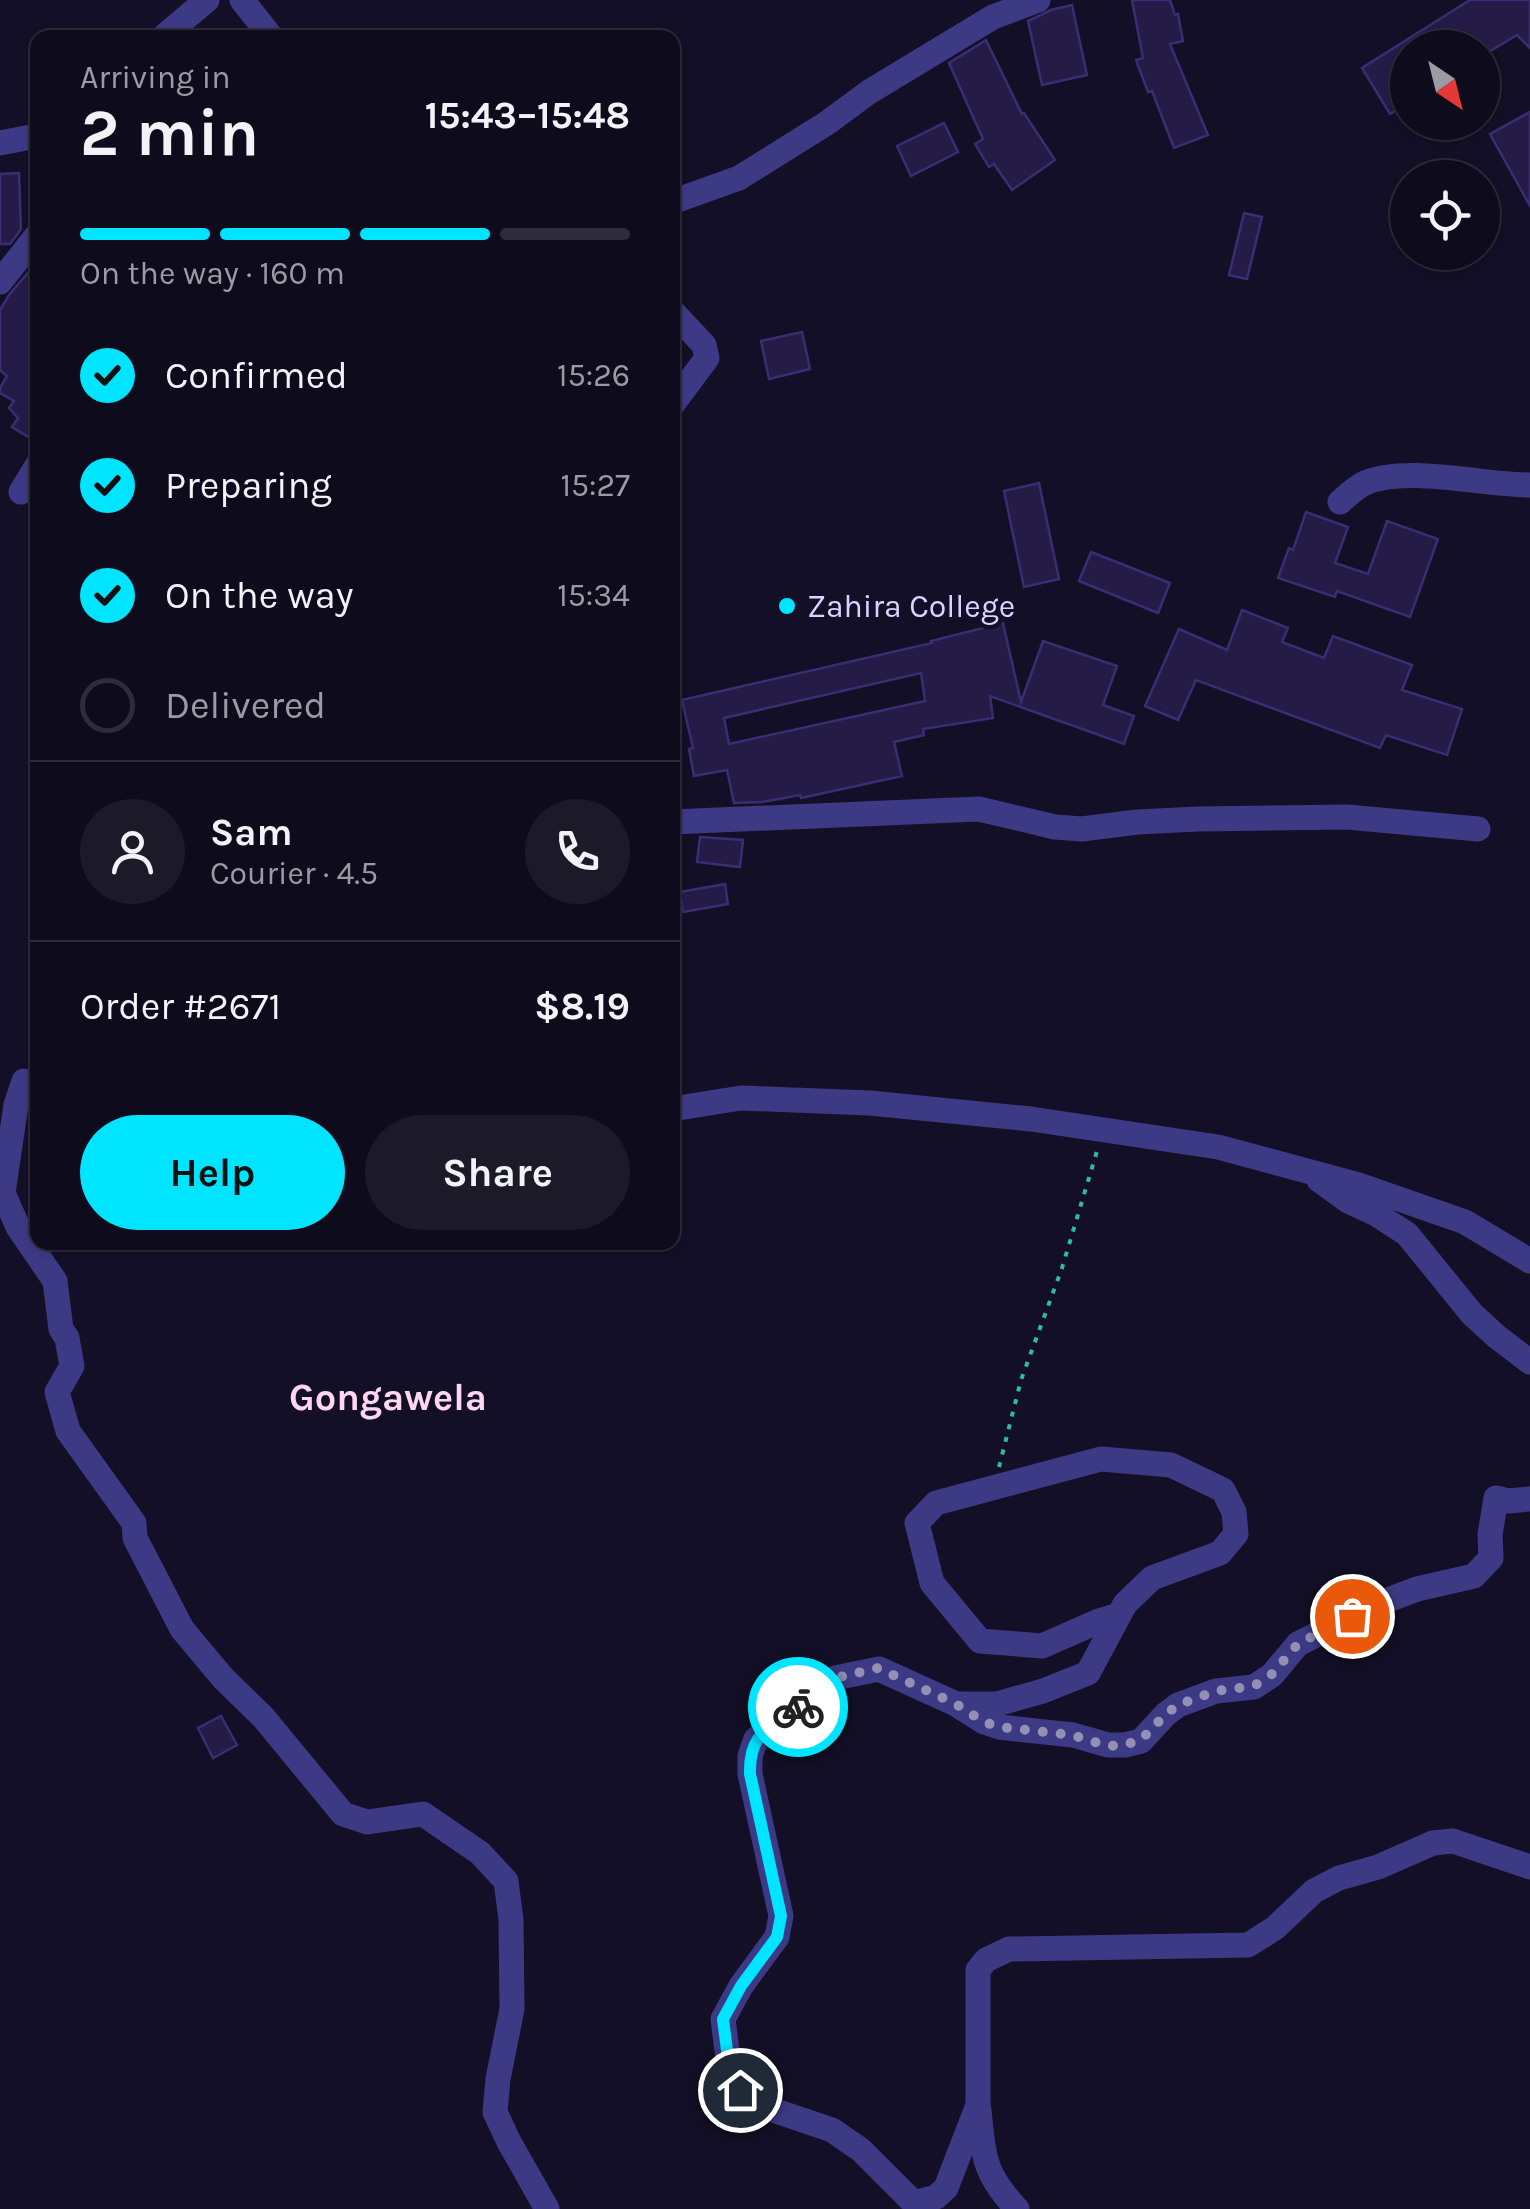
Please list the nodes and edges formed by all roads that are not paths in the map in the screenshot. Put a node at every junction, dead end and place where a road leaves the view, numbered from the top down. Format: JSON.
{"nodes":[{"id":1,"x":207,"y":0,"type":"edge"},
{"id":2,"x":242,"y":0,"type":"edge"},
{"id":3,"x":1038,"y":0,"type":"edge"},
{"id":4,"x":989,"y":8,"type":"edge"},
{"id":5,"x":171,"y":30,"type":"edge"},
{"id":6,"x":266,"y":30,"type":"edge"},
{"id":7,"x":30,"y":140,"type":"edge"},
{"id":8,"x":0,"y":142,"type":"edge"},
{"id":9,"x":680,"y":199,"type":"edge"},
{"id":10,"x":30,"y":244,"type":"edge"},
{"id":11,"x":0,"y":282,"type":"edge"},
{"id":12,"x":680,"y":320,"type":"edge"},
{"id":13,"x":680,"y":395,"type":"edge"},
{"id":14,"x":30,"y":476,"type":"edge"},
{"id":15,"x":1530,"y":486,"type":"edge"},
{"id":16,"x":20,"y":492,"type":"dead end"},
{"id":17,"x":1340,"y":502,"type":"dead end"},
{"id":18,"x":680,"y":822,"type":"edge"},
{"id":19,"x":1478,"y":829,"type":"dead end"},
{"id":20,"x":21,"y":1082,"type":"edge"},
{"id":21,"x":680,"y":1107,"type":"edge"},
{"id":22,"x":1307,"y":1171,"type":"junction"},
{"id":23,"x":30,"y":1244,"type":"edge"},
{"id":24,"x":34,"y":1250,"type":"edge"},
{"id":25,"x":1530,"y":1262,"type":"edge"},
{"id":26,"x":1530,"y":1362,"type":"edge"},
{"id":27,"x":1530,"y":1498,"type":"edge"},
{"id":28,"x":1120,"y":1615,"type":"junction"},
{"id":29,"x":956,"y":1704,"type":"junction"},
{"id":30,"x":1530,"y":1867,"type":"edge"},
{"id":31,"x":978,"y":2105,"type":"junction"},
{"id":32,"x":546,"y":2209,"type":"edge"},
{"id":33,"x":1017,"y":2209,"type":"edge"}],
"edges":[{"from":1,"to":5,"type":"street"},
{"from":2,"to":6,"type":"street"},
{"from":3,"to":4,"type":"street"},
{"from":4,"to":9,"type":"street"},
{"from":7,"to":8,"type":"street"},
{"from":10,"to":11,"type":"street"},
{"from":12,"to":13,"type":"street"},
{"from":14,"to":16,"type":"street"},
{"from":15,"to":17,"type":"street"},
{"from":18,"to":19,"type":"street"},
{"from":20,"to":23,"type":"street"},
{"from":21,"to":22,"type":"street"},
{"from":22,"to":25,"type":"street"},
{"from":22,"to":26,"type":"street"},
{"from":24,"to":32,"type":"street"},
{"from":27,"to":29,"type":"street"},
{"from":28,"to":28,"type":"street"},
{"from":28,"to":29,"type":"street"},
{"from":29,"to":31,"type":"street"},
{"from":30,"to":31,"type":"street"},
{"from":31,"to":33,"type":"street"}]}
